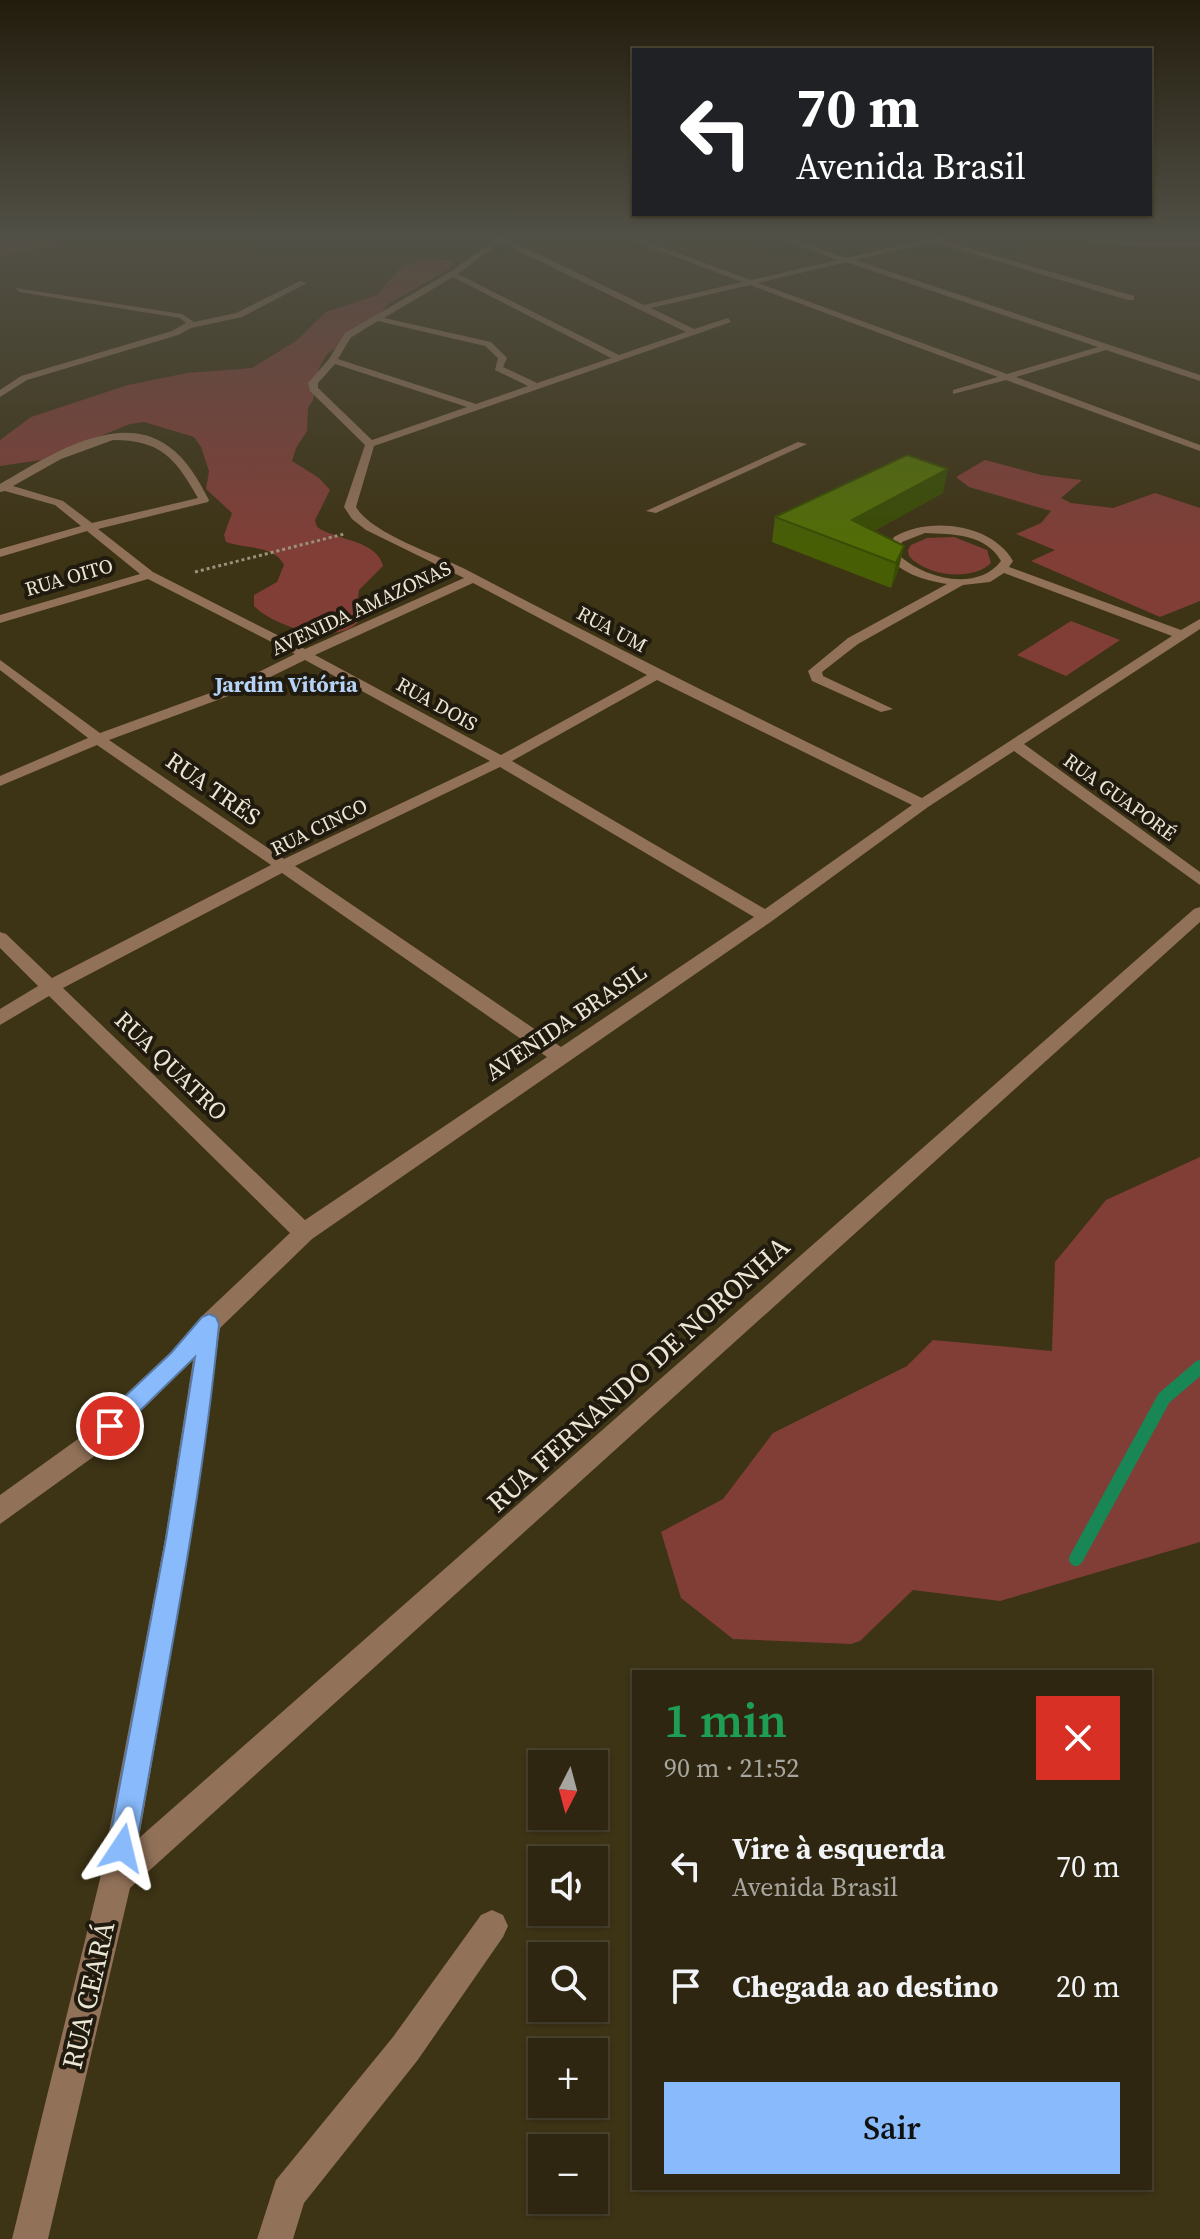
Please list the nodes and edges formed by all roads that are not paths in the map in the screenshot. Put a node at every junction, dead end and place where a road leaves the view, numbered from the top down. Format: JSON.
{"nodes":[{"id":1,"x":153,"y":339,"type":"edge"},
{"id":2,"x":345,"y":339,"type":"edge"},
{"id":3,"x":468,"y":339,"type":"edge"},
{"id":4,"x":582,"y":339,"type":"edge"},
{"id":5,"x":667,"y":339,"type":"edge"},
{"id":6,"x":903,"y":339,"type":"edge"},
{"id":7,"x":1084,"y":339,"type":"edge"},
{"id":8,"x":1106,"y":347,"type":"junction"},
{"id":9,"x":616,"y":357,"type":"junction"},
{"id":10,"x":333,"y":360,"type":"junction"},
{"id":11,"x":1007,"y":378,"type":"junction"},
{"id":12,"x":1200,"y":378,"type":"edge"},
{"id":13,"x":535,"y":386,"type":"junction"},
{"id":14,"x":956,"y":392,"type":"dead end"},
{"id":15,"x":0,"y":394,"type":"edge"},
{"id":16,"x":476,"y":407,"type":"junction"},
{"id":17,"x":370,"y":444,"type":"junction"},
{"id":18,"x":802,"y":444,"type":"dead end"},
{"id":19,"x":1200,"y":448,"type":"edge"},
{"id":20,"x":2,"y":488,"type":"edge"},
{"id":21,"x":652,"y":511,"type":"dead end"},
{"id":22,"x":87,"y":528,"type":"junction"},
{"id":23,"x":0,"y":553,"type":"edge"},
{"id":24,"x":1004,"y":569,"type":"junction"},
{"id":25,"x":154,"y":578,"type":"junction"},
{"id":26,"x":472,"y":579,"type":"junction"},
{"id":27,"x":960,"y":582,"type":"junction"},
{"id":28,"x":0,"y":619,"type":"edge"},
{"id":29,"x":1200,"y":623,"type":"edge"},
{"id":30,"x":1182,"y":635,"type":"junction"},
{"id":31,"x":306,"y":655,"type":"junction"},
{"id":32,"x":0,"y":664,"type":"edge"},
{"id":33,"x":657,"y":675,"type":"junction"},
{"id":34,"x":886,"y":709,"type":"dead end"},
{"id":35,"x":98,"y":739,"type":"junction"},
{"id":36,"x":1016,"y":745,"type":"junction"},
{"id":37,"x":501,"y":761,"type":"junction"},
{"id":38,"x":0,"y":781,"type":"edge"},
{"id":39,"x":923,"y":804,"type":"junction"},
{"id":40,"x":282,"y":866,"type":"junction"},
{"id":41,"x":1200,"y":880,"type":"edge"},
{"id":42,"x":1200,"y":913,"type":"edge"},
{"id":43,"x":766,"y":917,"type":"junction"},
{"id":44,"x":0,"y":938,"type":"edge"},
{"id":45,"x":52,"y":986,"type":"junction"},
{"id":46,"x":0,"y":1018,"type":"edge"},
{"id":47,"x":560,"y":1056,"type":"junction"},
{"id":48,"x":304,"y":1233,"type":"junction"},
{"id":49,"x":209,"y":1324,"type":"junction"},
{"id":50,"x":0,"y":1511,"type":"edge"},
{"id":51,"x":116,"y":1879,"type":"junction"},
{"id":52,"x":492,"y":1926,"type":"dead end"},
{"id":53,"x":30,"y":2239,"type":"edge"},
{"id":54,"x":275,"y":2239,"type":"edge"}],
"edges":[{"from":1,"to":15,"type":"street"},
{"from":2,"to":10,"type":"street"},
{"from":3,"to":13,"type":"street"},
{"from":4,"to":9,"type":"street"},
{"from":5,"to":9,"type":"street"},
{"from":6,"to":11,"type":"street"},
{"from":7,"to":8,"type":"street"},
{"from":8,"to":11,"type":"street"},
{"from":8,"to":12,"type":"street"},
{"from":9,"to":13,"type":"street"},
{"from":10,"to":16,"type":"street"},
{"from":10,"to":17,"type":"street"},
{"from":11,"to":14,"type":"street"},
{"from":11,"to":19,"type":"street"},
{"from":13,"to":16,"type":"street"},
{"from":16,"to":17,"type":"street"},
{"from":17,"to":26,"type":"street","name":"RUA UM"},
{"from":18,"to":21,"type":"street"},
{"from":20,"to":22,"type":"street","name":"RUA DOIS"},
{"from":20,"to":22,"type":"street"},
{"from":22,"to":23,"type":"street"},
{"from":22,"to":25,"type":"street","name":"RUA DOIS"},
{"from":24,"to":27,"type":"street"},
{"from":24,"to":27,"type":"street"},
{"from":24,"to":30,"type":"street"},
{"from":25,"to":28,"type":"street","name":"RUA OITO"},
{"from":25,"to":31,"type":"street","name":"RUA DOIS"},
{"from":26,"to":31,"type":"street","name":"AVENIDA AMAZONAS"},
{"from":26,"to":33,"type":"street","name":"RUA UM"},
{"from":27,"to":34,"type":"street"},
{"from":29,"to":30,"type":"street","name":"AVENIDA BRASIL"},
{"from":30,"to":36,"type":"street","name":"AVENIDA BRASIL"},
{"from":31,"to":35,"type":"street","name":"AVENIDA AMAZONAS"},
{"from":31,"to":37,"type":"street","name":"RUA DOIS"},
{"from":32,"to":35,"type":"street","name":"RUA TRÊS"},
{"from":33,"to":37,"type":"street","name":"RUA CINCO"},
{"from":33,"to":39,"type":"street","name":"RUA UM"},
{"from":35,"to":38,"type":"street","name":"AVENIDA AMAZONAS"},
{"from":35,"to":40,"type":"street","name":"RUA TRÊS"},
{"from":36,"to":39,"type":"street","name":"AVENIDA BRASIL"},
{"from":36,"to":41,"type":"street","name":"RUA GUAPORÉ"},
{"from":37,"to":40,"type":"street","name":"RUA CINCO"},
{"from":37,"to":43,"type":"street","name":"RUA DOIS"},
{"from":39,"to":43,"type":"street","name":"AVENIDA BRASIL"},
{"from":40,"to":45,"type":"street","name":"RUA CINCO"},
{"from":40,"to":47,"type":"street","name":"RUA TRÊS"},
{"from":42,"to":51,"type":"street","name":"RUA FERNANDO DE NORONHA"},
{"from":43,"to":47,"type":"street","name":"AVENIDA BRASIL"},
{"from":44,"to":45,"type":"street","name":"RUA QUATRO"},
{"from":45,"to":46,"type":"street","name":"RUA CINCO"},
{"from":45,"to":48,"type":"street","name":"RUA QUATRO"},
{"from":47,"to":48,"type":"street","name":"AVENIDA BRASIL"},
{"from":48,"to":49,"type":"street","name":"AVENIDA BRASIL"},
{"from":49,"to":50,"type":"street","name":"AVENIDA BRASIL"},
{"from":49,"to":51,"type":"street","name":"RUA CEARÁ"},
{"from":51,"to":53,"type":"street","name":"RUA CEARÁ"},
{"from":52,"to":54,"type":"street"}]}
